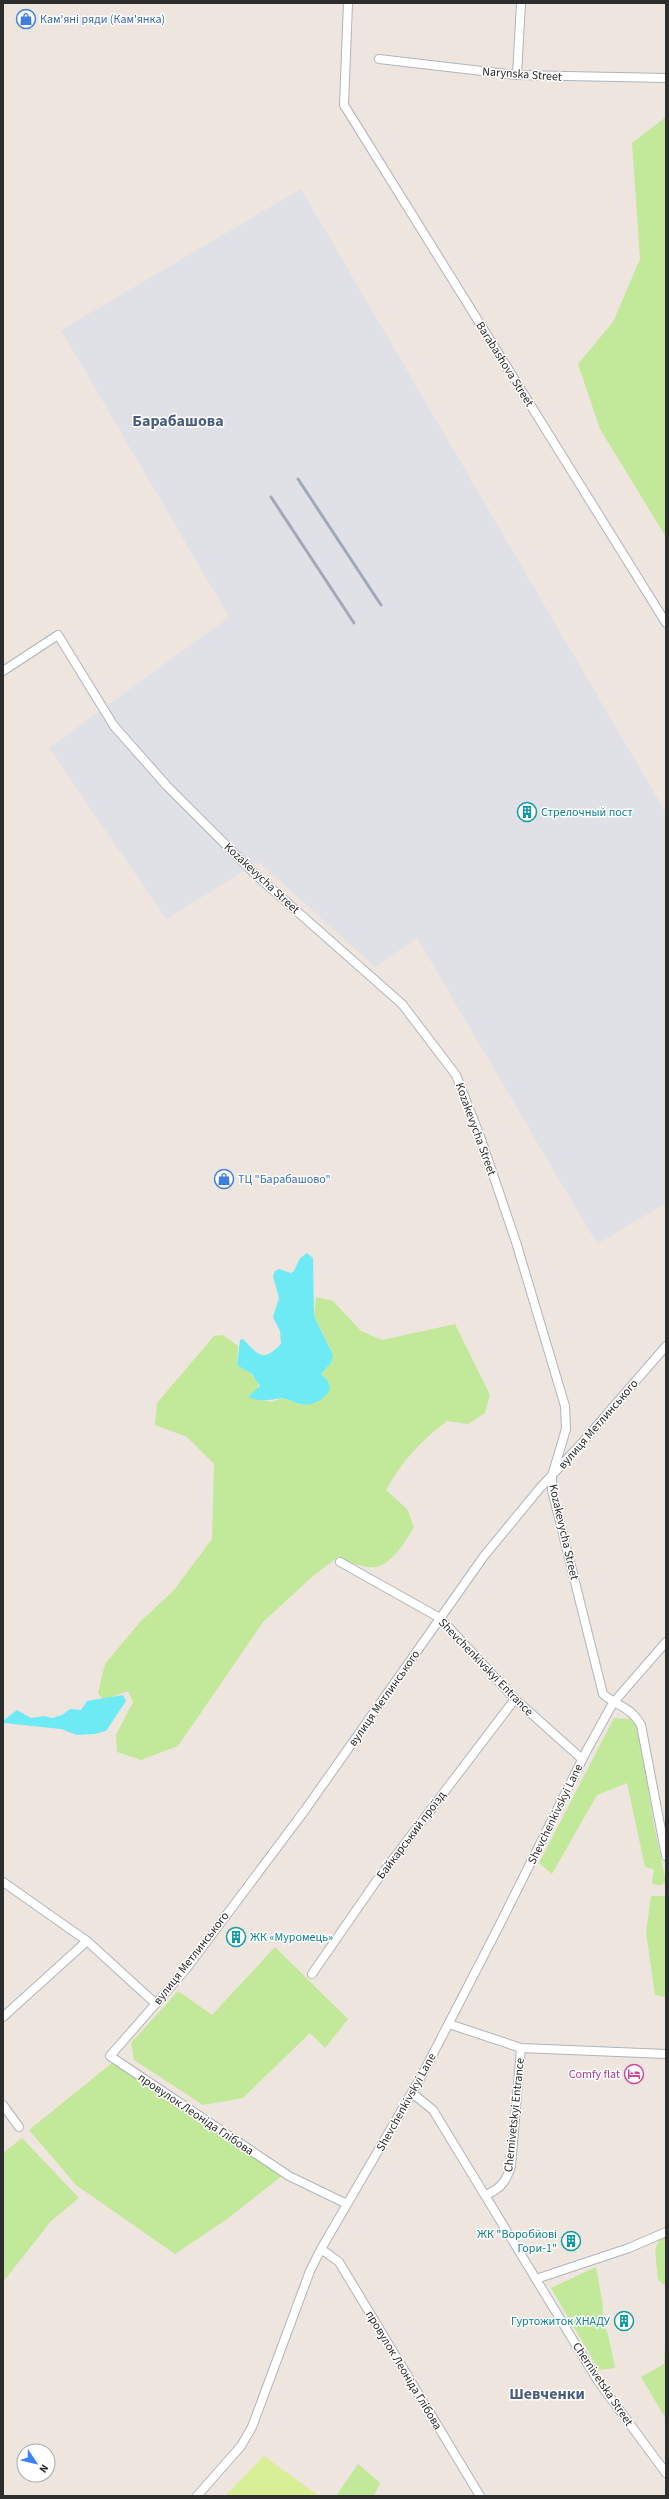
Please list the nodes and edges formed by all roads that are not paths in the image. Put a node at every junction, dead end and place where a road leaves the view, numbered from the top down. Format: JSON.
{"nodes":[{"id":1,"x":348,"y":3,"type":"edge"},
{"id":2,"x":521,"y":3,"type":"edge"},
{"id":3,"x":379,"y":60,"type":"dead end"},
{"id":4,"x":517,"y":75,"type":"junction"},
{"id":5,"x":666,"y":78,"type":"edge"},
{"id":6,"x":666,"y":623,"type":"edge"},
{"id":7,"x":3,"y":670,"type":"edge"},
{"id":8,"x":666,"y":1346,"type":"edge"},
{"id":9,"x":552,"y":1476,"type":"junction"},
{"id":10,"x":340,"y":1562,"type":"dead end"},
{"id":11,"x":440,"y":1618,"type":"junction"},
{"id":12,"x":666,"y":1642,"type":"edge"},
{"id":13,"x":515,"y":1699,"type":"junction"},
{"id":14,"x":613,"y":1703,"type":"junction"},
{"id":15,"x":582,"y":1759,"type":"junction"},
{"id":16,"x":666,"y":1856,"type":"edge"},
{"id":17,"x":3,"y":1882,"type":"edge"},
{"id":18,"x":87,"y":1941,"type":"junction"},
{"id":19,"x":312,"y":1974,"type":"dead end"},
{"id":20,"x":156,"y":2004,"type":"junction"},
{"id":21,"x":3,"y":2016,"type":"edge"},
{"id":22,"x":449,"y":2024,"type":"junction"},
{"id":23,"x":521,"y":2048,"type":"junction"},
{"id":24,"x":666,"y":2054,"type":"edge"},
{"id":25,"x":110,"y":2056,"type":"joint"},
{"id":26,"x":412,"y":2093,"type":"junction"},
{"id":27,"x":3,"y":2105,"type":"edge"},
{"id":28,"x":19,"y":2127,"type":"dead end"},
{"id":29,"x":486,"y":2195,"type":"junction"},
{"id":30,"x":347,"y":2204,"type":"junction"},
{"id":31,"x":666,"y":2232,"type":"edge"},
{"id":32,"x":321,"y":2249,"type":"junction"},
{"id":33,"x":536,"y":2279,"type":"junction"},
{"id":34,"x":666,"y":2474,"type":"edge"},
{"id":35,"x":197,"y":2496,"type":"edge"},
{"id":36,"x":480,"y":2496,"type":"edge"}],
"edges":[{"from":1,"to":6,"type":"street","name":"Barabashova Street"},
{"from":2,"to":4,"type":"street"},
{"from":3,"to":4,"type":"street","name":"Narynska Street"},
{"from":4,"to":5,"type":"street","name":"Narynska Street"},
{"from":7,"to":9,"type":"street","name":"Kozakevycha Street"},
{"from":8,"to":9,"type":"street","name":"вулиця Метлинського"},
{"from":9,"to":11,"type":"street","name":"вулиця Метлинського"},
{"from":9,"to":14,"type":"street","name":"Kozakevycha Street"},
{"from":10,"to":11,"type":"street","name":"Shevchenkivskyi Entrance"},
{"from":11,"to":13,"type":"street","name":"Shevchenkivskyi Entrance"},
{"from":11,"to":20,"type":"street","name":"вулиця Метлинського"},
{"from":12,"to":14,"type":"street","name":"Shevchenkivskyi Lane"},
{"from":13,"to":15,"type":"street","name":"Shevchenkivskyi Entrance"},
{"from":13,"to":19,"type":"street","name":"Байкарський проїзд"},
{"from":14,"to":15,"type":"street","name":"Shevchenkivskyi Lane"},
{"from":14,"to":16,"type":"street"},
{"from":15,"to":22,"type":"street","name":"Shevchenkivskyi Lane"},
{"from":17,"to":18,"type":"street"},
{"from":18,"to":20,"type":"street"},
{"from":18,"to":21,"type":"street"},
{"from":20,"to":25,"type":"street","name":"вулиця Метлинського"},
{"from":22,"to":23,"type":"street","name":"Chernivetskyi Entrance"},
{"from":22,"to":26,"type":"street","name":"Shevchenkivskyi Lane"},
{"from":23,"to":24,"type":"street","name":"Chernivetskyi Entrance"},
{"from":23,"to":29,"type":"street","name":"Chernivetskyi Entrance"},
{"from":25,"to":30,"type":"street","name":"провулок Леоніда Глібова"},
{"from":26,"to":29,"type":"street","name":"Chernivetska Street"},
{"from":26,"to":30,"type":"street","name":"Shevchenkivskyi Lane"},
{"from":27,"to":28,"type":"street"},
{"from":29,"to":33,"type":"street","name":"Chernivetska Street"},
{"from":30,"to":32,"type":"street","name":"Shevchenkivskyi Lane"},
{"from":31,"to":33,"type":"street"},
{"from":32,"to":35,"type":"street","name":"Shevchenkivskyi Lane"},
{"from":32,"to":36,"type":"street","name":"провулок Леоніда Глібова"},
{"from":33,"to":34,"type":"street","name":"Chernivetska Street"}]}
